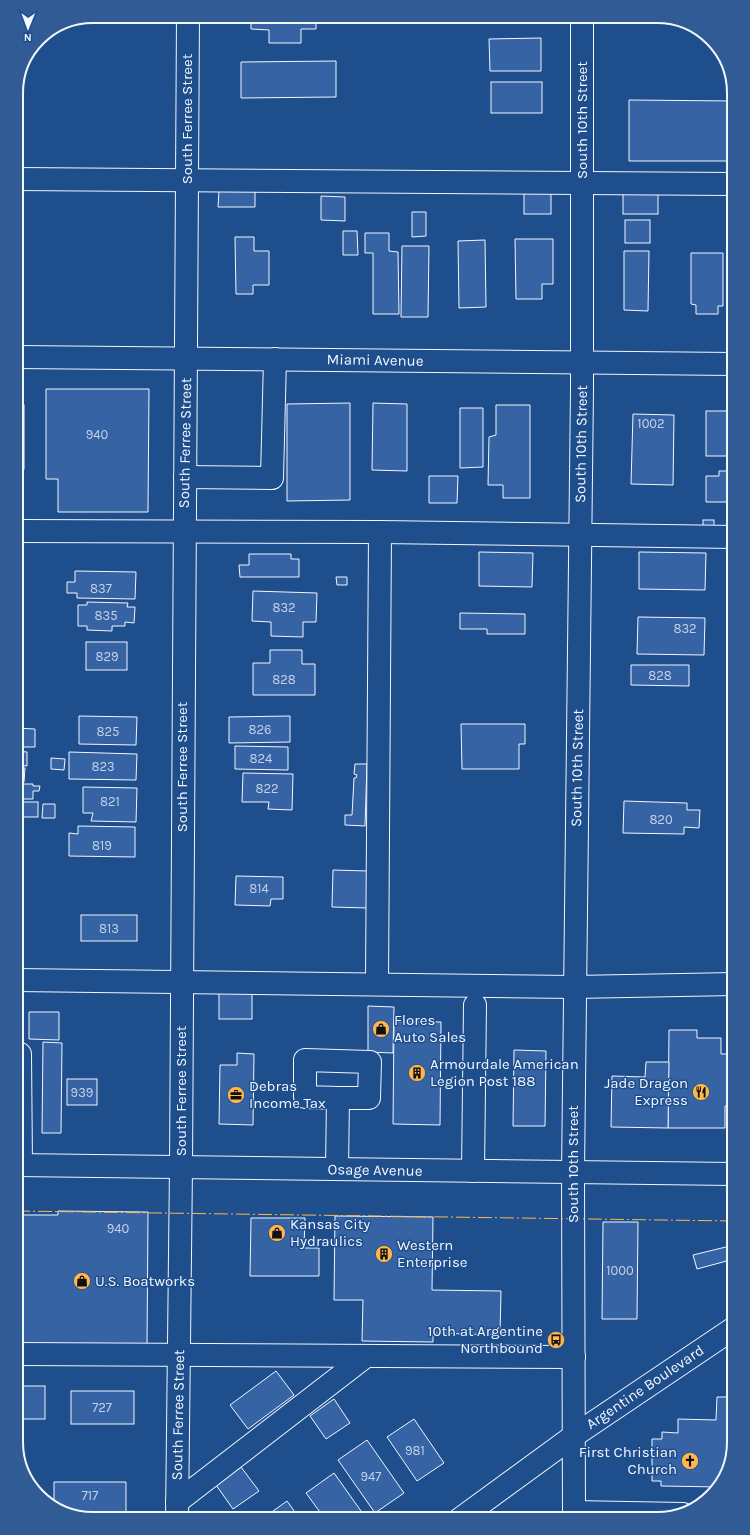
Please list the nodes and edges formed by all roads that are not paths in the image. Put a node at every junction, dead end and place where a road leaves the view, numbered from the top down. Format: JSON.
{"nodes":[{"id":1,"x":188,"y":23,"type":"edge"},
{"id":2,"x":582,"y":23,"type":"edge"},
{"id":3,"x":23,"y":179,"type":"edge"},
{"id":4,"x":187,"y":180,"type":"junction"},
{"id":5,"x":582,"y":183,"type":"junction"},
{"id":6,"x":727,"y":184,"type":"edge"},
{"id":7,"x":23,"y":357,"type":"edge"},
{"id":8,"x":186,"y":359,"type":"junction"},
{"id":9,"x":275,"y":359,"type":"junction"},
{"id":10,"x":582,"y":362,"type":"junction"},
{"id":11,"x":727,"y":364,"type":"edge"},
{"id":12,"x":185,"y":477,"type":"junction"},
{"id":13,"x":23,"y":531,"type":"edge"},
{"id":14,"x":184,"y":531,"type":"junction"},
{"id":15,"x":380,"y":532,"type":"junction"},
{"id":16,"x":580,"y":535,"type":"junction"},
{"id":17,"x":727,"y":537,"type":"edge"},
{"id":18,"x":23,"y":980,"type":"edge"},
{"id":19,"x":181,"y":981,"type":"junction"},
{"id":20,"x":377,"y":984,"type":"junction"},
{"id":21,"x":727,"y":984,"type":"edge"},
{"id":22,"x":574,"y":987,"type":"junction"},
{"id":23,"x":475,"y":1005,"type":"dead end"},
{"id":24,"x":338,"y":1098,"type":"dead end"},
{"id":25,"x":23,"y":1165,"type":"edge"},
{"id":26,"x":181,"y":1166,"type":"junction"},
{"id":27,"x":337,"y":1169,"type":"junction"},
{"id":28,"x":473,"y":1171,"type":"junction"},
{"id":29,"x":573,"y":1172,"type":"junction"},
{"id":30,"x":727,"y":1174,"type":"edge"},
{"id":31,"x":727,"y":1335,"type":"edge"},
{"id":32,"x":23,"y":1354,"type":"edge"},
{"id":33,"x":178,"y":1354,"type":"junction"},
{"id":34,"x":365,"y":1356,"type":"junction"},
{"id":35,"x":574,"y":1357,"type":"junction"},
{"id":36,"x":575,"y":1435,"type":"junction"},
{"id":37,"x":177,"y":1510,"type":"edge"},
{"id":38,"x":470,"y":1512,"type":"edge"},
{"id":39,"x":574,"y":1512,"type":"edge"}],
"edges":[{"from":1,"to":4,"type":"street","name":"South Ferree Street"},
{"from":2,"to":5,"type":"street","name":"South 10th Street"},
{"from":3,"to":4,"type":"street"},
{"from":4,"to":5,"type":"street"},
{"from":4,"to":8,"type":"street","name":"South Ferree Street"},
{"from":5,"to":6,"type":"street"},
{"from":5,"to":10,"type":"street","name":"South 10th Street"},
{"from":7,"to":8,"type":"street","name":"Miami Avenue"},
{"from":8,"to":9,"type":"street","name":"Miami Avenue"},
{"from":8,"to":12,"type":"street","name":"South Ferree Street"},
{"from":9,"to":10,"type":"street","name":"Miami Avenue"},
{"from":9,"to":12,"type":"street"},
{"from":10,"to":11,"type":"street","name":"Miami Avenue"},
{"from":10,"to":16,"type":"street","name":"South 10th Street"},
{"from":12,"to":14,"type":"street","name":"South Ferree Street"},
{"from":13,"to":14,"type":"street"},
{"from":14,"to":15,"type":"street"},
{"from":14,"to":19,"type":"street","name":"South Ferree Street"},
{"from":15,"to":16,"type":"street"},
{"from":15,"to":20,"type":"street"},
{"from":16,"to":17,"type":"street"},
{"from":16,"to":22,"type":"street","name":"South 10th Street"},
{"from":18,"to":19,"type":"street"},
{"from":19,"to":20,"type":"street"},
{"from":19,"to":26,"type":"street","name":"South Ferree Street"},
{"from":20,"to":22,"type":"street"},
{"from":21,"to":22,"type":"street"},
{"from":22,"to":29,"type":"street","name":"South 10th Street"},
{"from":23,"to":28,"type":"street"},
{"from":24,"to":27,"type":"street"},
{"from":25,"to":26,"type":"street","name":"Osage Avenue"},
{"from":26,"to":27,"type":"street","name":"Osage Avenue"},
{"from":26,"to":33,"type":"street","name":"South Ferree Street"},
{"from":27,"to":28,"type":"street","name":"Osage Avenue"},
{"from":28,"to":29,"type":"street","name":"Osage Avenue"},
{"from":29,"to":30,"type":"street","name":"Osage Avenue"},
{"from":29,"to":35,"type":"street","name":"South 10th Street"},
{"from":31,"to":36,"type":"street","name":"Argentine Boulevard"},
{"from":32,"to":33,"type":"street"},
{"from":33,"to":34,"type":"street"},
{"from":33,"to":37,"type":"street","name":"South Ferree Street"},
{"from":34,"to":35,"type":"street"},
{"from":34,"to":37,"type":"street"},
{"from":35,"to":36,"type":"street","name":"South 10th Street"},
{"from":36,"to":38,"type":"street","name":"Argentine Boulevard"},
{"from":36,"to":39,"type":"street","name":"South 10th Street"}]}
